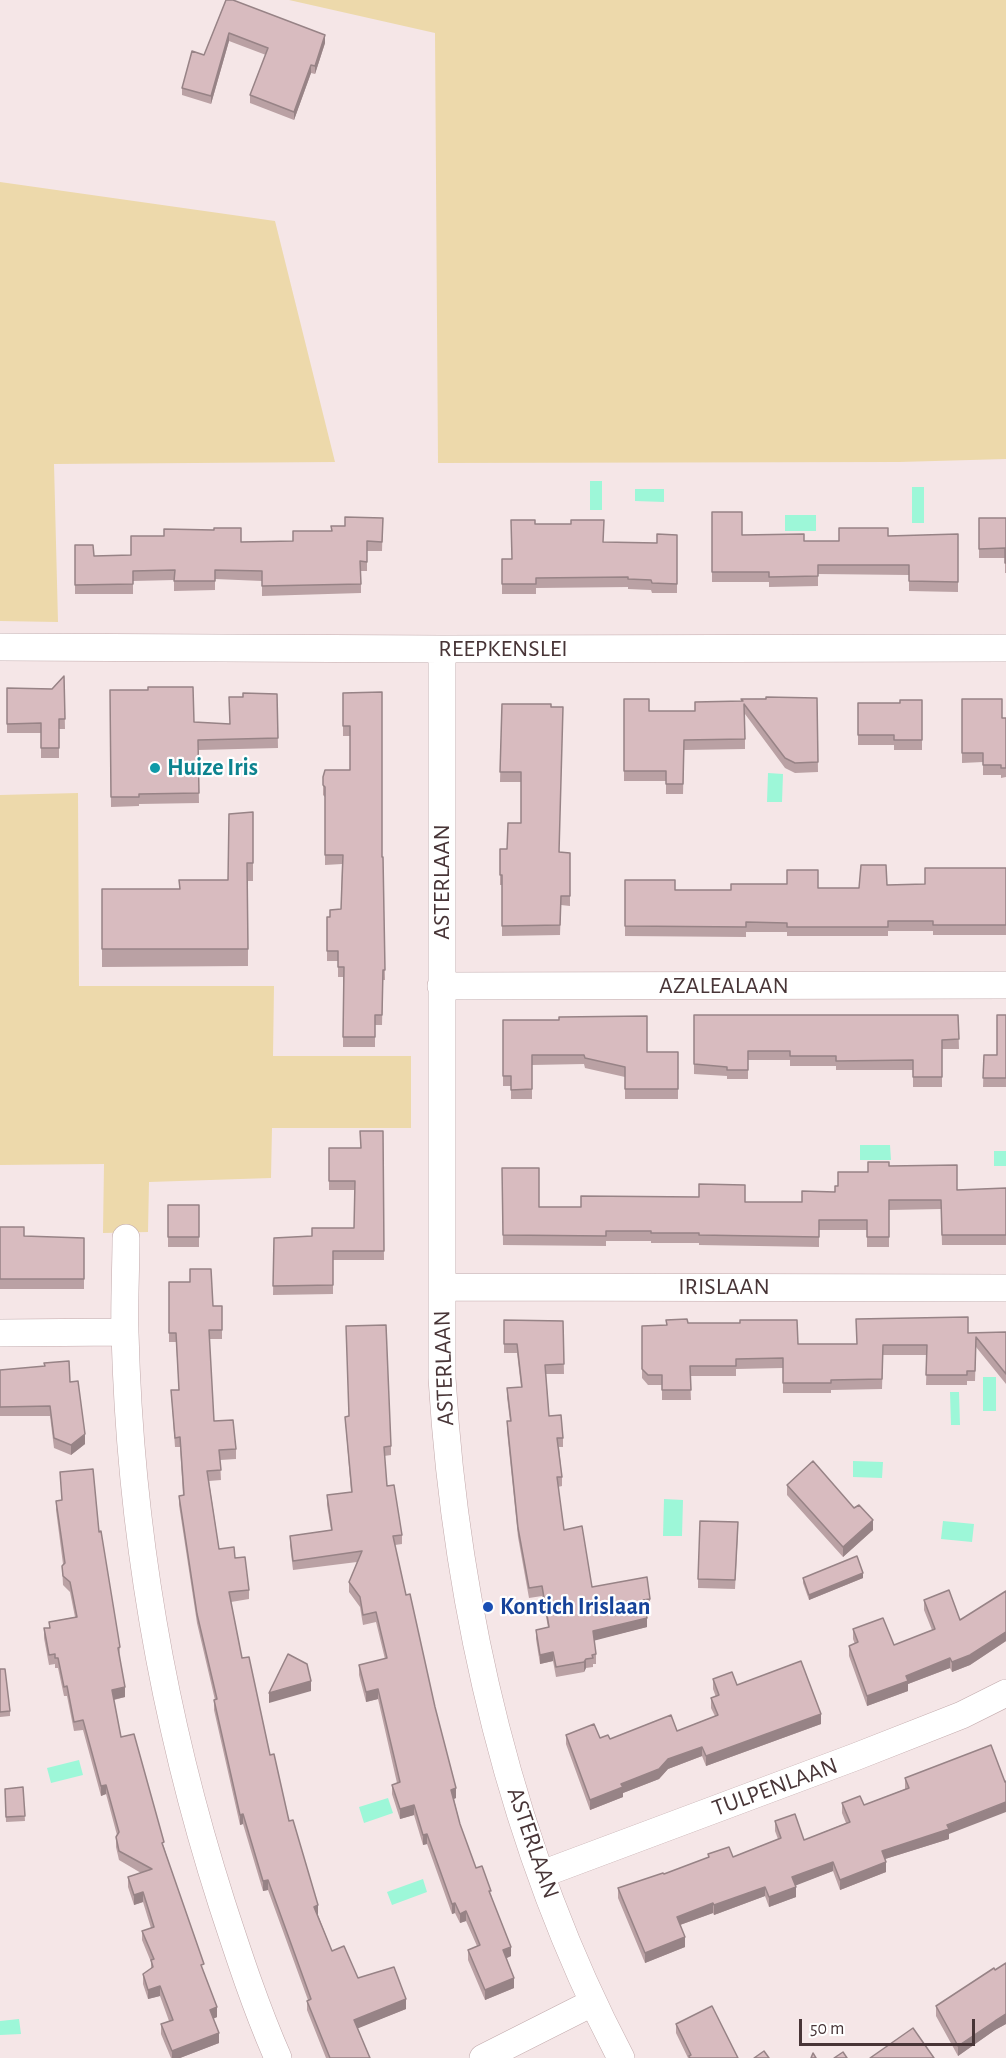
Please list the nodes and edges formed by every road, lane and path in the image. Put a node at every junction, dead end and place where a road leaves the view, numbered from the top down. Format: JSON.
{"nodes":[{"id":1,"x":0,"y":647,"type":"edge"},
{"id":2,"x":1006,"y":648,"type":"edge"},
{"id":3,"x":442,"y":649,"type":"junction"},
{"id":4,"x":1006,"y":985,"type":"edge"},
{"id":5,"x":441,"y":987,"type":"junction"},
{"id":6,"x":126,"y":1238,"type":"dead end"},
{"id":7,"x":442,"y":1287,"type":"junction"},
{"id":8,"x":1006,"y":1288,"type":"edge"},
{"id":9,"x":0,"y":1332,"type":"edge"},
{"id":10,"x":125,"y":1332,"type":"junction"},
{"id":11,"x":1006,"y":1693,"type":"edge"},
{"id":12,"x":542,"y":1874,"type":"junction"},
{"id":13,"x":592,"y":2003,"type":"junction"},
{"id":14,"x":278,"y":2058,"type":"edge"},
{"id":15,"x":483,"y":2058,"type":"edge"},
{"id":16,"x":621,"y":2058,"type":"edge"}],
"edges":[{"from":1,"to":3,"type":"street","name":"REEPKENSLEI"},
{"from":2,"to":3,"type":"street","name":"REEPKENSLEI"},
{"from":3,"to":5,"type":"street","name":"ASTERLAAN"},
{"from":4,"to":5,"type":"street","name":"AZALEALAAN"},
{"from":5,"to":7,"type":"street","name":"ASTERLAAN"},
{"from":6,"to":10,"type":"street"},
{"from":7,"to":8,"type":"street","name":"IRISLAAN"},
{"from":7,"to":12,"type":"street","name":"ASTERLAAN"},
{"from":9,"to":10,"type":"street"},
{"from":10,"to":14,"type":"street"},
{"from":11,"to":12,"type":"street","name":"TULPENLAAN"},
{"from":12,"to":13,"type":"street","name":"ASTERLAAN"},
{"from":13,"to":15,"type":"street"},
{"from":13,"to":16,"type":"street","name":"ASTERLAAN"}]}
